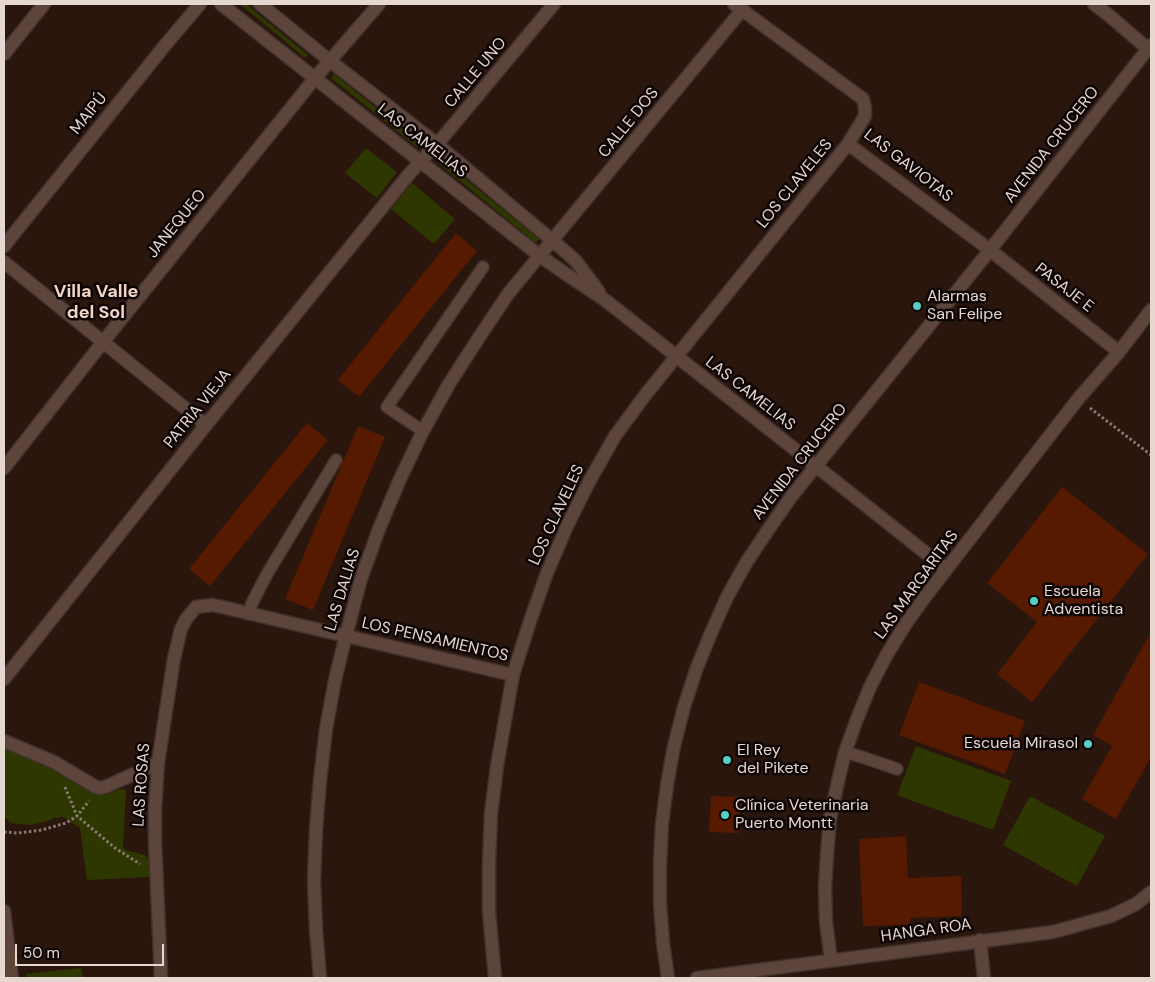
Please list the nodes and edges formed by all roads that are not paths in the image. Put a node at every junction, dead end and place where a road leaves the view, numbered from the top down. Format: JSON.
{"nodes":[{"id":1,"x":44,"y":4,"type":"edge"},
{"id":2,"x":200,"y":4,"type":"edge"},
{"id":3,"x":221,"y":4,"type":"edge"},
{"id":4,"x":260,"y":4,"type":"edge"},
{"id":5,"x":379,"y":4,"type":"edge"},
{"id":6,"x":554,"y":4,"type":"edge"},
{"id":7,"x":1094,"y":4,"type":"edge"},
{"id":8,"x":738,"y":7,"type":"edge"},
{"id":9,"x":1150,"y":47,"type":"edge"},
{"id":10,"x":4,"y":54,"type":"edge"},
{"id":11,"x":330,"y":61,"type":"junction"},
{"id":12,"x":316,"y":78,"type":"junction"},
{"id":13,"x":437,"y":144,"type":"junction"},
{"id":14,"x":848,"y":144,"type":"junction"},
{"id":15,"x":421,"y":161,"type":"junction"},
{"id":16,"x":553,"y":241,"type":"junction"},
{"id":17,"x":4,"y":246,"type":"edge"},
{"id":18,"x":990,"y":250,"type":"junction"},
{"id":19,"x":540,"y":256,"type":"junction"},
{"id":20,"x":4,"y":262,"type":"edge"},
{"id":21,"x":483,"y":267,"type":"dead end"},
{"id":22,"x":605,"y":300,"type":"junction"},
{"id":23,"x":1151,"y":310,"type":"edge"},
{"id":24,"x":103,"y":342,"type":"junction"},
{"id":25,"x":1118,"y":352,"type":"junction"},
{"id":26,"x":676,"y":356,"type":"junction"},
{"id":27,"x":206,"y":424,"type":"junction"},
{"id":28,"x":423,"y":431,"type":"junction"},
{"id":29,"x":336,"y":460,"type":"dead end"},
{"id":30,"x":816,"y":466,"type":"junction"},
{"id":31,"x":4,"y":468,"type":"edge"},
{"id":32,"x":946,"y":569,"type":"junction"},
{"id":33,"x":202,"y":605,"type":"joint"},
{"id":34,"x":248,"y":614,"type":"junction"},
{"id":35,"x":346,"y":635,"type":"junction"},
{"id":36,"x":513,"y":675,"type":"junction"},
{"id":37,"x":4,"y":679,"type":"edge"},
{"id":38,"x":4,"y":741,"type":"edge"},
{"id":39,"x":845,"y":752,"type":"junction"},
{"id":40,"x":158,"y":763,"type":"junction"},
{"id":41,"x":897,"y":769,"type":"dead end"},
{"id":42,"x":1151,"y":892,"type":"edge"},
{"id":43,"x":4,"y":911,"type":"edge"},
{"id":44,"x":980,"y":940,"type":"junction"},
{"id":45,"x":831,"y":960,"type":"junction"},
{"id":46,"x":12,"y":978,"type":"edge"},
{"id":47,"x":161,"y":978,"type":"edge"},
{"id":48,"x":320,"y":978,"type":"edge"},
{"id":49,"x":495,"y":978,"type":"edge"},
{"id":50,"x":668,"y":978,"type":"edge"},
{"id":51,"x":697,"y":978,"type":"edge"},
{"id":52,"x":984,"y":978,"type":"edge"}],
"edges":[{"from":1,"to":10,"type":"street"},
{"from":2,"to":17,"type":"street","name":"MAIPÚ"},
{"from":3,"to":12,"type":"street","name":"LAS CAMELIAS"},
{"from":4,"to":11,"type":"street","name":"LAS CAMELIAS"},
{"from":5,"to":11,"type":"street","name":"JANEQUEO"},
{"from":6,"to":13,"type":"street","name":"CALLE UNO"},
{"from":7,"to":9,"type":"street"},
{"from":8,"to":14,"type":"street","name":"LAS GAVIOTAS"},
{"from":8,"to":16,"type":"street","name":"CALLE DOS"},
{"from":9,"to":18,"type":"street","name":"AVENIDA CRUCERO"},
{"from":11,"to":12,"type":"street","name":"JANEQUEO"},
{"from":11,"to":13,"type":"street","name":"LAS CAMELIAS"},
{"from":12,"to":15,"type":"street","name":"LAS CAMELIAS"},
{"from":12,"to":24,"type":"street","name":"JANEQUEO"},
{"from":13,"to":15,"type":"street","name":"CALLE UNO"},
{"from":13,"to":16,"type":"street","name":"LAS CAMELIAS"},
{"from":14,"to":18,"type":"street","name":"LAS GAVIOTAS"},
{"from":14,"to":26,"type":"street","name":"LOS CLAVELES"},
{"from":15,"to":19,"type":"street","name":"LAS CAMELIAS"},
{"from":15,"to":27,"type":"street","name":"PATRIA VIEJA"},
{"from":16,"to":19,"type":"street","name":"CALLE DOS"},
{"from":16,"to":22,"type":"street","name":"LAS CAMELIAS"},
{"from":18,"to":25,"type":"street","name":"PASAJE E"},
{"from":18,"to":30,"type":"street","name":"AVENIDA CRUCERO"},
{"from":19,"to":22,"type":"street","name":"LAS CAMELIAS"},
{"from":19,"to":28,"type":"street","name":"LAS DALIAS"},
{"from":20,"to":24,"type":"street"},
{"from":21,"to":28,"type":"lane"},
{"from":22,"to":26,"type":"street","name":"LAS CAMELIAS"},
{"from":23,"to":25,"type":"street","name":"LAS MARGARITAS"},
{"from":24,"to":27,"type":"street"},
{"from":24,"to":31,"type":"street","name":"JANEQUEO"},
{"from":25,"to":32,"type":"street","name":"LAS MARGARITAS"},
{"from":26,"to":30,"type":"street","name":"LAS CAMELIAS"},
{"from":26,"to":36,"type":"street","name":"LOS CLAVELES"},
{"from":27,"to":37,"type":"street","name":"PATRIA VIEJA"},
{"from":28,"to":35,"type":"street","name":"LAS DALIAS"},
{"from":29,"to":34,"type":"lane"},
{"from":30,"to":32,"type":"street","name":"LAS CAMELIAS"},
{"from":30,"to":50,"type":"street","name":"AVENIDA CRUCERO"},
{"from":32,"to":39,"type":"street","name":"LAS MARGARITAS"},
{"from":33,"to":34,"type":"street","name":"LOS PENSAMIENTOS"},
{"from":33,"to":40,"type":"street","name":"LAS ROSAS"},
{"from":34,"to":35,"type":"street","name":"LOS PENSAMIENTOS"},
{"from":35,"to":36,"type":"street","name":"LOS PENSAMIENTOS"},
{"from":35,"to":48,"type":"street","name":"LAS DALIAS"},
{"from":36,"to":49,"type":"street","name":"LOS CLAVELES"},
{"from":38,"to":40,"type":"street"},
{"from":39,"to":41,"type":"lane"},
{"from":39,"to":45,"type":"street","name":"LAS MARGARITAS"},
{"from":40,"to":47,"type":"street","name":"LAS ROSAS"},
{"from":42,"to":44,"type":"street","name":"HANGA ROA"},
{"from":43,"to":46,"type":"street"},
{"from":44,"to":45,"type":"street","name":"HANGA ROA"},
{"from":44,"to":52,"type":"street"},
{"from":45,"to":51,"type":"street","name":"HANGA ROA"}]}
